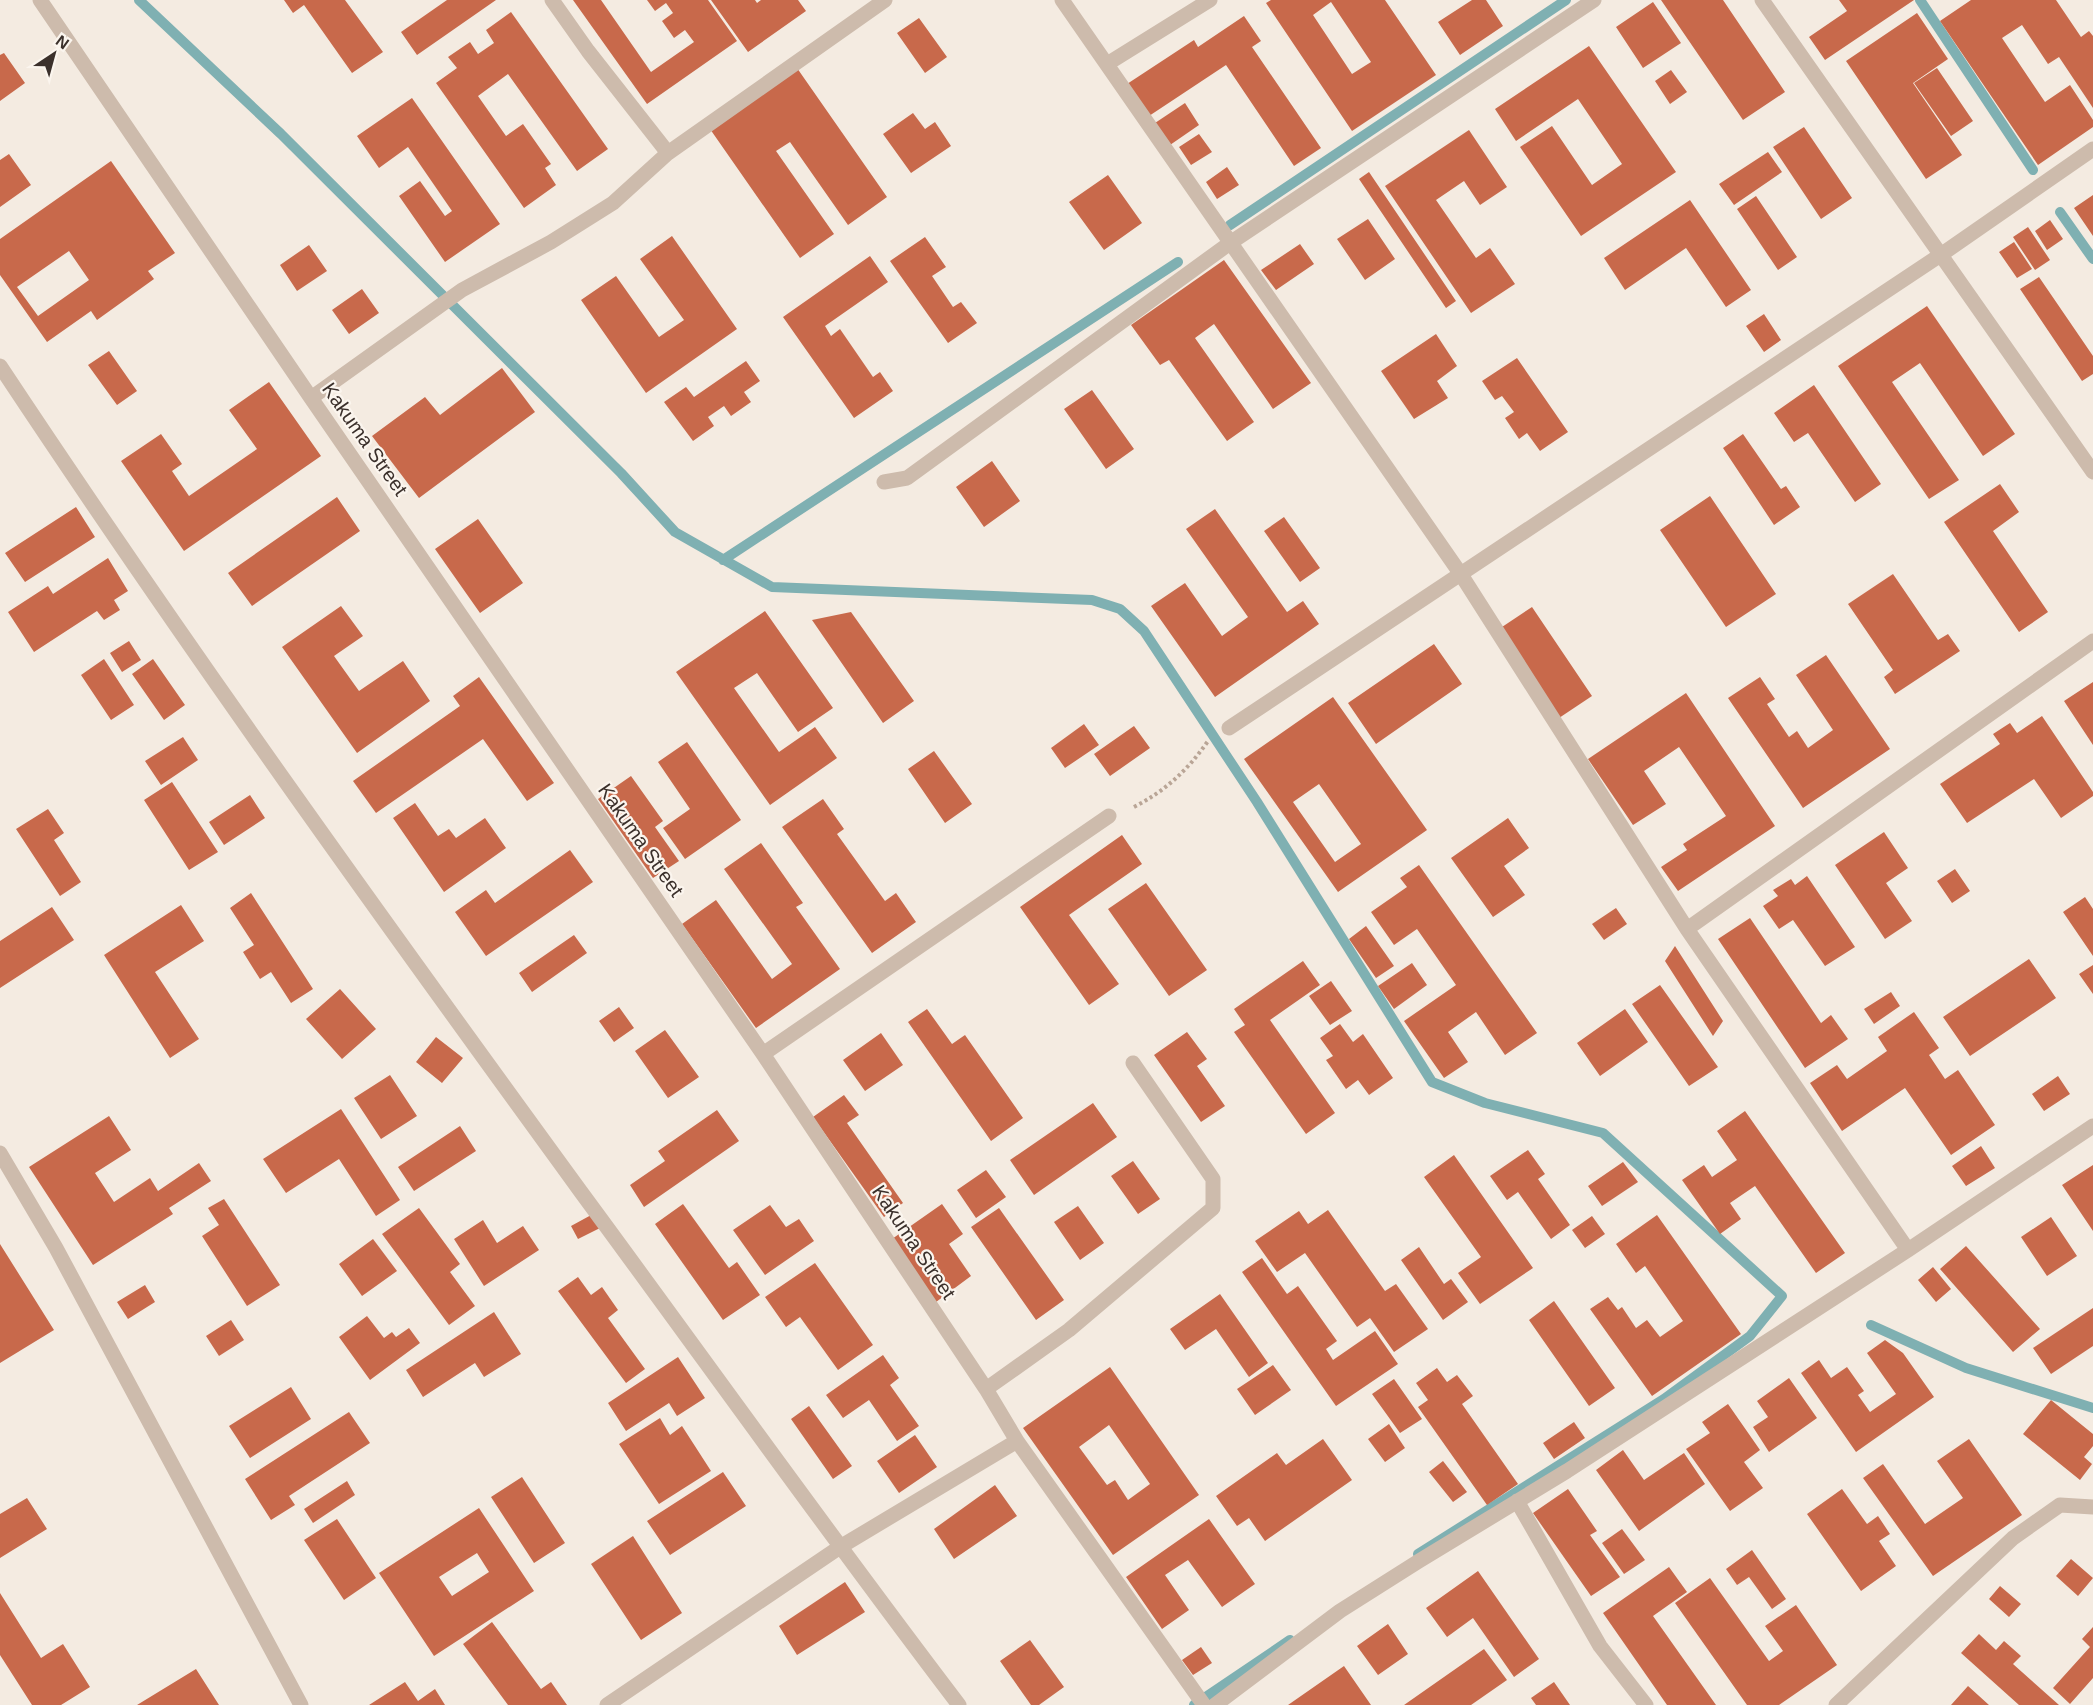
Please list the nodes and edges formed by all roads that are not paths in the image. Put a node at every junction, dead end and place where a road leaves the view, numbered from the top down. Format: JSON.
{"nodes":[{"id":1,"x":40,"y":0,"type":"edge"},
{"id":2,"x":552,"y":0,"type":"edge"},
{"id":3,"x":885,"y":0,"type":"edge"},
{"id":4,"x":1062,"y":0,"type":"edge"},
{"id":5,"x":1210,"y":0,"type":"edge"},
{"id":6,"x":1594,"y":0,"type":"edge"},
{"id":7,"x":1762,"y":0,"type":"edge"},
{"id":8,"x":1107,"y":64,"type":"junction"},
{"id":9,"x":2093,"y":149,"type":"edge"},
{"id":10,"x":668,"y":153,"type":"junction"},
{"id":11,"x":1230,"y":243,"type":"junction"},
{"id":12,"x":1942,"y":254,"type":"junction"},
{"id":13,"x":0,"y":366,"type":"edge"},
{"id":14,"x":311,"y":398,"type":"junction"},
{"id":15,"x":2093,"y":472,"type":"edge"},
{"id":16,"x":884,"y":482,"type":"dead end"},
{"id":17,"x":1460,"y":573,"type":"junction"},
{"id":18,"x":2093,"y":641,"type":"edge"},
{"id":19,"x":1229,"y":728,"type":"dead end"},
{"id":20,"x":1109,"y":816,"type":"road end"},
{"id":21,"x":1687,"y":929,"type":"junction"},
{"id":22,"x":763,"y":1054,"type":"junction"},
{"id":23,"x":1133,"y":1063,"type":"dead end"},
{"id":24,"x":2093,"y":1126,"type":"edge"},
{"id":25,"x":0,"y":1153,"type":"edge"},
{"id":26,"x":1908,"y":1250,"type":"junction"},
{"id":27,"x":986,"y":1389,"type":"junction"},
{"id":28,"x":1017,"y":1441,"type":"junction"},
{"id":29,"x":1517,"y":1501,"type":"junction"},
{"id":30,"x":2093,"y":1507,"type":"edge"},
{"id":31,"x":840,"y":1547,"type":"junction"},
{"id":32,"x":301,"y":1705,"type":"edge"},
{"id":33,"x":607,"y":1705,"type":"edge"},
{"id":34,"x":959,"y":1705,"type":"edge"},
{"id":35,"x":1204,"y":1705,"type":"edge"},
{"id":36,"x":1215,"y":1705,"type":"edge"},
{"id":37,"x":1646,"y":1705,"type":"edge"},
{"id":38,"x":1836,"y":1705,"type":"edge"}],
"edges":[{"from":1,"to":14,"type":"street","name":"Kakuma Street"},
{"from":2,"to":10,"type":"street"},
{"from":3,"to":10,"type":"street"},
{"from":4,"to":8,"type":"street"},
{"from":5,"to":8,"type":"street"},
{"from":6,"to":11,"type":"street"},
{"from":7,"to":12,"type":"street"},
{"from":8,"to":11,"type":"street"},
{"from":9,"to":12,"type":"street"},
{"from":10,"to":14,"type":"street"},
{"from":11,"to":16,"type":"street"},
{"from":11,"to":17,"type":"street"},
{"from":12,"to":15,"type":"street"},
{"from":12,"to":17,"type":"street"},
{"from":13,"to":31,"type":"street"},
{"from":14,"to":22,"type":"street","name":"Kakuma Street"},
{"from":17,"to":19,"type":"street"},
{"from":17,"to":21,"type":"street"},
{"from":18,"to":21,"type":"street"},
{"from":20,"to":22,"type":"street"},
{"from":21,"to":26,"type":"street"},
{"from":22,"to":27,"type":"street","name":"Kakuma Street"},
{"from":23,"to":27,"type":"street"},
{"from":24,"to":26,"type":"street"},
{"from":25,"to":32,"type":"street"},
{"from":26,"to":29,"type":"street"},
{"from":27,"to":28,"type":"street","name":"Kakuma Street"},
{"from":28,"to":31,"type":"street"},
{"from":28,"to":35,"type":"street","name":"Kakuma Street"},
{"from":29,"to":36,"type":"street"},
{"from":29,"to":37,"type":"street"},
{"from":30,"to":38,"type":"street"},
{"from":31,"to":33,"type":"street"},
{"from":31,"to":34,"type":"street"}]}
